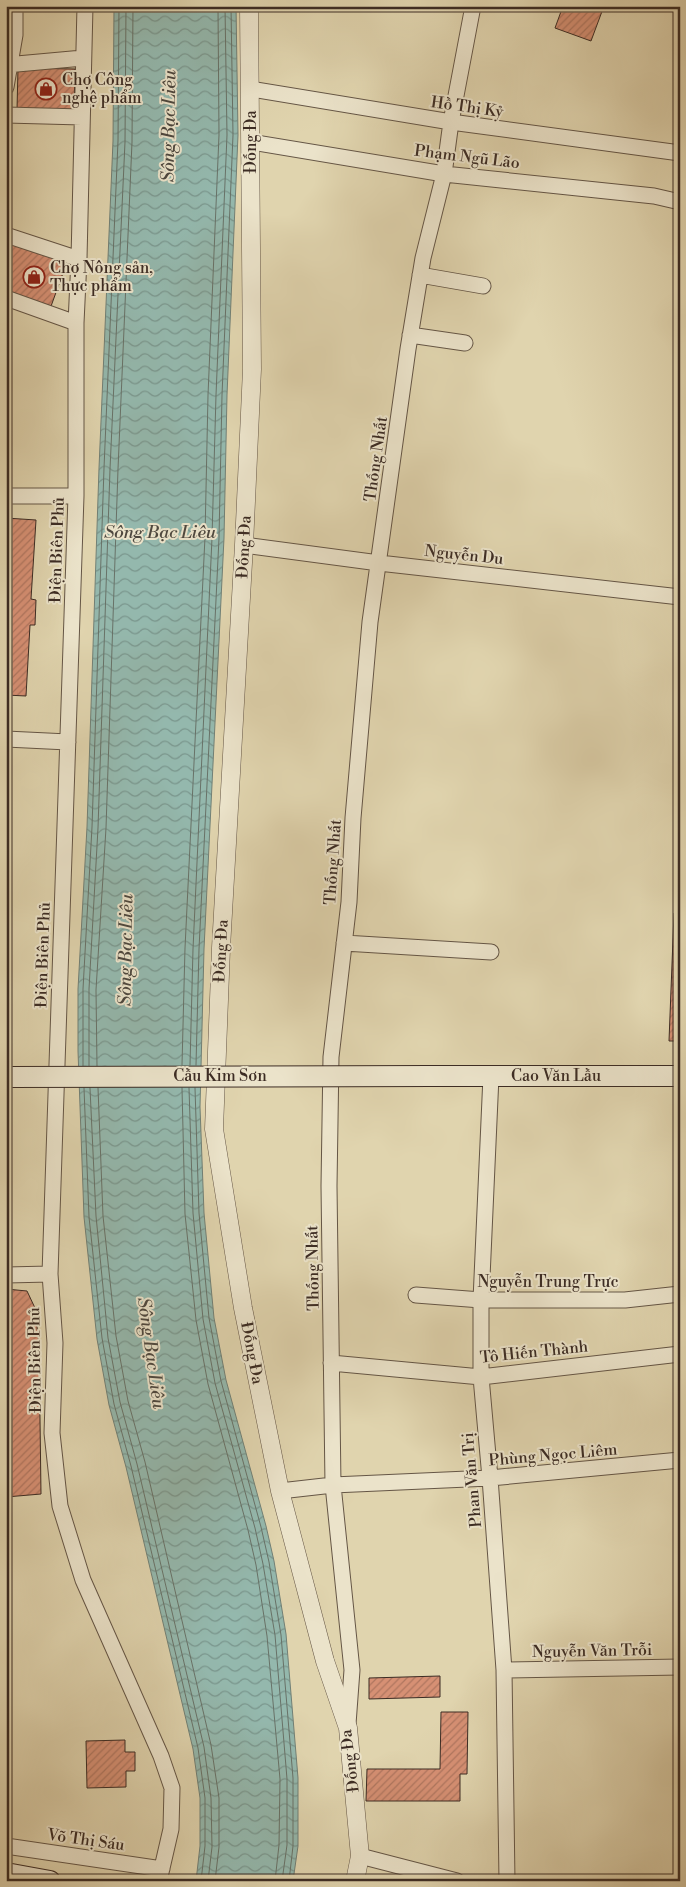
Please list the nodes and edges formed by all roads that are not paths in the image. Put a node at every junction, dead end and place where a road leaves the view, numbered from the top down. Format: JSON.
{"nodes":[{"id":1,"x":15,"y":6,"type":"edge"},
{"id":2,"x":85,"y":6,"type":"edge"},
{"id":3,"x":249,"y":6,"type":"edge"},
{"id":4,"x":473,"y":6,"type":"edge"},
{"id":5,"x":83,"y":58,"type":"junction"},
{"id":6,"x":9,"y":64,"type":"edge"},
{"id":7,"x":6,"y":87,"type":"edge"},
{"id":8,"x":250,"y":89,"type":"junction"},
{"id":9,"x":6,"y":115,"type":"edge"},
{"id":10,"x":82,"y":117,"type":"junction"},
{"id":11,"x":451,"y":122,"type":"junction"},
{"id":12,"x":251,"y":142,"type":"junction"},
{"id":13,"x":680,"y":153,"type":"edge"},
{"id":14,"x":444,"y":174,"type":"junction"},
{"id":15,"x":680,"y":202,"type":"edge"},
{"id":16,"x":6,"y":235,"type":"edge"},
{"id":17,"x":79,"y":258,"type":"junction"},
{"id":18,"x":420,"y":275,"type":"junction"},
{"id":19,"x":482,"y":286,"type":"dead end"},
{"id":20,"x":6,"y":298,"type":"edge"},
{"id":21,"x":76,"y":323,"type":"junction"},
{"id":22,"x":410,"y":335,"type":"junction"},
{"id":23,"x":465,"y":343,"type":"dead end"},
{"id":24,"x":6,"y":496,"type":"edge"},
{"id":25,"x":76,"y":496,"type":"junction"},
{"id":26,"x":244,"y":546,"type":"junction"},
{"id":27,"x":379,"y":563,"type":"junction"},
{"id":28,"x":680,"y":596,"type":"edge"},
{"id":29,"x":6,"y":739,"type":"edge"},
{"id":30,"x":68,"y":742,"type":"junction"},
{"id":31,"x":344,"y":943,"type":"junction"},
{"id":32,"x":491,"y":952,"type":"dead end"},
{"id":33,"x":433,"y":1076,"type":"joint"},
{"id":34,"x":491,"y":1076,"type":"junction"},
{"id":35,"x":680,"y":1076,"type":"edge"},
{"id":36,"x":6,"y":1077,"type":"edge"},
{"id":37,"x":50,"y":1274,"type":"junction"},
{"id":38,"x":6,"y":1275,"type":"edge"},
{"id":39,"x":680,"y":1294,"type":"edge"},
{"id":40,"x":416,"y":1296,"type":"dead end"},
{"id":41,"x":481,"y":1300,"type":"junction"},
{"id":42,"x":680,"y":1354,"type":"edge"},
{"id":43,"x":331,"y":1363,"type":"junction"},
{"id":44,"x":480,"y":1377,"type":"junction"},
{"id":45,"x":680,"y":1460,"type":"edge"},
{"id":46,"x":490,"y":1478,"type":"junction"},
{"id":47,"x":333,"y":1485,"type":"junction"},
{"id":48,"x":280,"y":1491,"type":"junction"},
{"id":49,"x":680,"y":1666,"type":"edge"},
{"id":50,"x":504,"y":1670,"type":"junction"},
{"id":51,"x":348,"y":1728,"type":"junction"},
{"id":52,"x":6,"y":1846,"type":"edge"},
{"id":53,"x":360,"y":1856,"type":"junction"},
{"id":54,"x":6,"y":1873,"type":"edge"},
{"id":55,"x":160,"y":1875,"type":"edge"},
{"id":56,"x":50,"y":1881,"type":"edge"},
{"id":57,"x":355,"y":1881,"type":"edge"},
{"id":58,"x":458,"y":1881,"type":"edge"},
{"id":59,"x":507,"y":1881,"type":"edge"}],
"edges":[{"from":1,"to":6,"type":"street"},
{"from":2,"to":5,"type":"street","name":"Điện Biên Phủ"},
{"from":3,"to":8,"type":"street","name":"Đống Đa"},
{"from":4,"to":11,"type":"street","name":"Thống Nhất"},
{"from":5,"to":6,"type":"street"},
{"from":5,"to":10,"type":"street","name":"Điện Biên Phủ"},
{"from":6,"to":7,"type":"street"},
{"from":8,"to":11,"type":"street","name":"Hồ Thị Kỷ"},
{"from":8,"to":12,"type":"street","name":"Đống Đa"},
{"from":9,"to":10,"type":"street"},
{"from":10,"to":17,"type":"street","name":"Điện Biên Phủ"},
{"from":11,"to":13,"type":"street","name":"Hồ Thị Kỷ"},
{"from":11,"to":14,"type":"street","name":"Thống Nhất"},
{"from":12,"to":14,"type":"street","name":"Phạm Ngũ Lão"},
{"from":12,"to":26,"type":"street","name":"Đống Đa"},
{"from":14,"to":15,"type":"street","name":"Phạm Ngũ Lão"},
{"from":14,"to":18,"type":"street","name":"Thống Nhất"},
{"from":16,"to":17,"type":"street"},
{"from":17,"to":21,"type":"street","name":"Điện Biên Phủ"},
{"from":18,"to":19,"type":"street"},
{"from":18,"to":22,"type":"street","name":"Thống Nhất"},
{"from":20,"to":21,"type":"street"},
{"from":21,"to":25,"type":"street","name":"Điện Biên Phủ"},
{"from":22,"to":23,"type":"street"},
{"from":22,"to":27,"type":"street","name":"Thống Nhất"},
{"from":24,"to":25,"type":"street"},
{"from":25,"to":30,"type":"street","name":"Điện Biên Phủ"},
{"from":26,"to":27,"type":"street","name":"Nguyễn Du"},
{"from":26,"to":48,"type":"street","name":"Đống Đa"},
{"from":27,"to":28,"type":"street","name":"Nguyễn Du"},
{"from":27,"to":31,"type":"street","name":"Thống Nhất"},
{"from":29,"to":30,"type":"street"},
{"from":30,"to":37,"type":"street","name":"Điện Biên Phủ"},
{"from":31,"to":32,"type":"street"},
{"from":31,"to":43,"type":"street","name":"Thống Nhất"},
{"from":33,"to":34,"type":"main road","name":"Cao Văn Lầu"},
{"from":33,"to":36,"type":"main road","name":"Cầu Kim Sơn","bridge":true},
{"from":34,"to":35,"type":"main road","name":"Cao Văn Lầu"},
{"from":34,"to":41,"type":"street","name":"Phan Văn Trị"},
{"from":37,"to":38,"type":"street"},
{"from":37,"to":55,"type":"street","name":"Điện Biên Phủ"},
{"from":39,"to":41,"type":"street","name":"Nguyễn Trung Trực"},
{"from":40,"to":41,"type":"street","name":"Nguyễn Trung Trực"},
{"from":41,"to":44,"type":"street","name":"Phan Văn Trị"},
{"from":42,"to":44,"type":"street","name":"Tô Hiến Thành"},
{"from":43,"to":44,"type":"street","name":"Tô Hiến Thành"},
{"from":43,"to":47,"type":"street","name":"Thống Nhất"},
{"from":44,"to":46,"type":"street","name":"Phan Văn Trị"},
{"from":45,"to":46,"type":"street","name":"Phùng Ngọc Liêm"},
{"from":46,"to":47,"type":"street","name":"Phùng Ngọc Liêm"},
{"from":46,"to":50,"type":"street","name":"Phan Văn Trị"},
{"from":47,"to":48,"type":"street","name":"Phùng Ngọc Liêm"},
{"from":47,"to":51,"type":"street","name":"Thống Nhất"},
{"from":48,"to":51,"type":"street","name":"Đống Đa"},
{"from":49,"to":50,"type":"street","name":"Nguyễn Văn Trỗi"},
{"from":50,"to":59,"type":"street","name":"Phan Văn Trị"},
{"from":51,"to":53,"type":"street","name":"Đống Đa"},
{"from":52,"to":55,"type":"street","name":"Võ Thị Sáu"},
{"from":53,"to":57,"type":"street","name":"Đống Đa"},
{"from":53,"to":58,"type":"street"},
{"from":54,"to":56,"type":"main road"}]}
